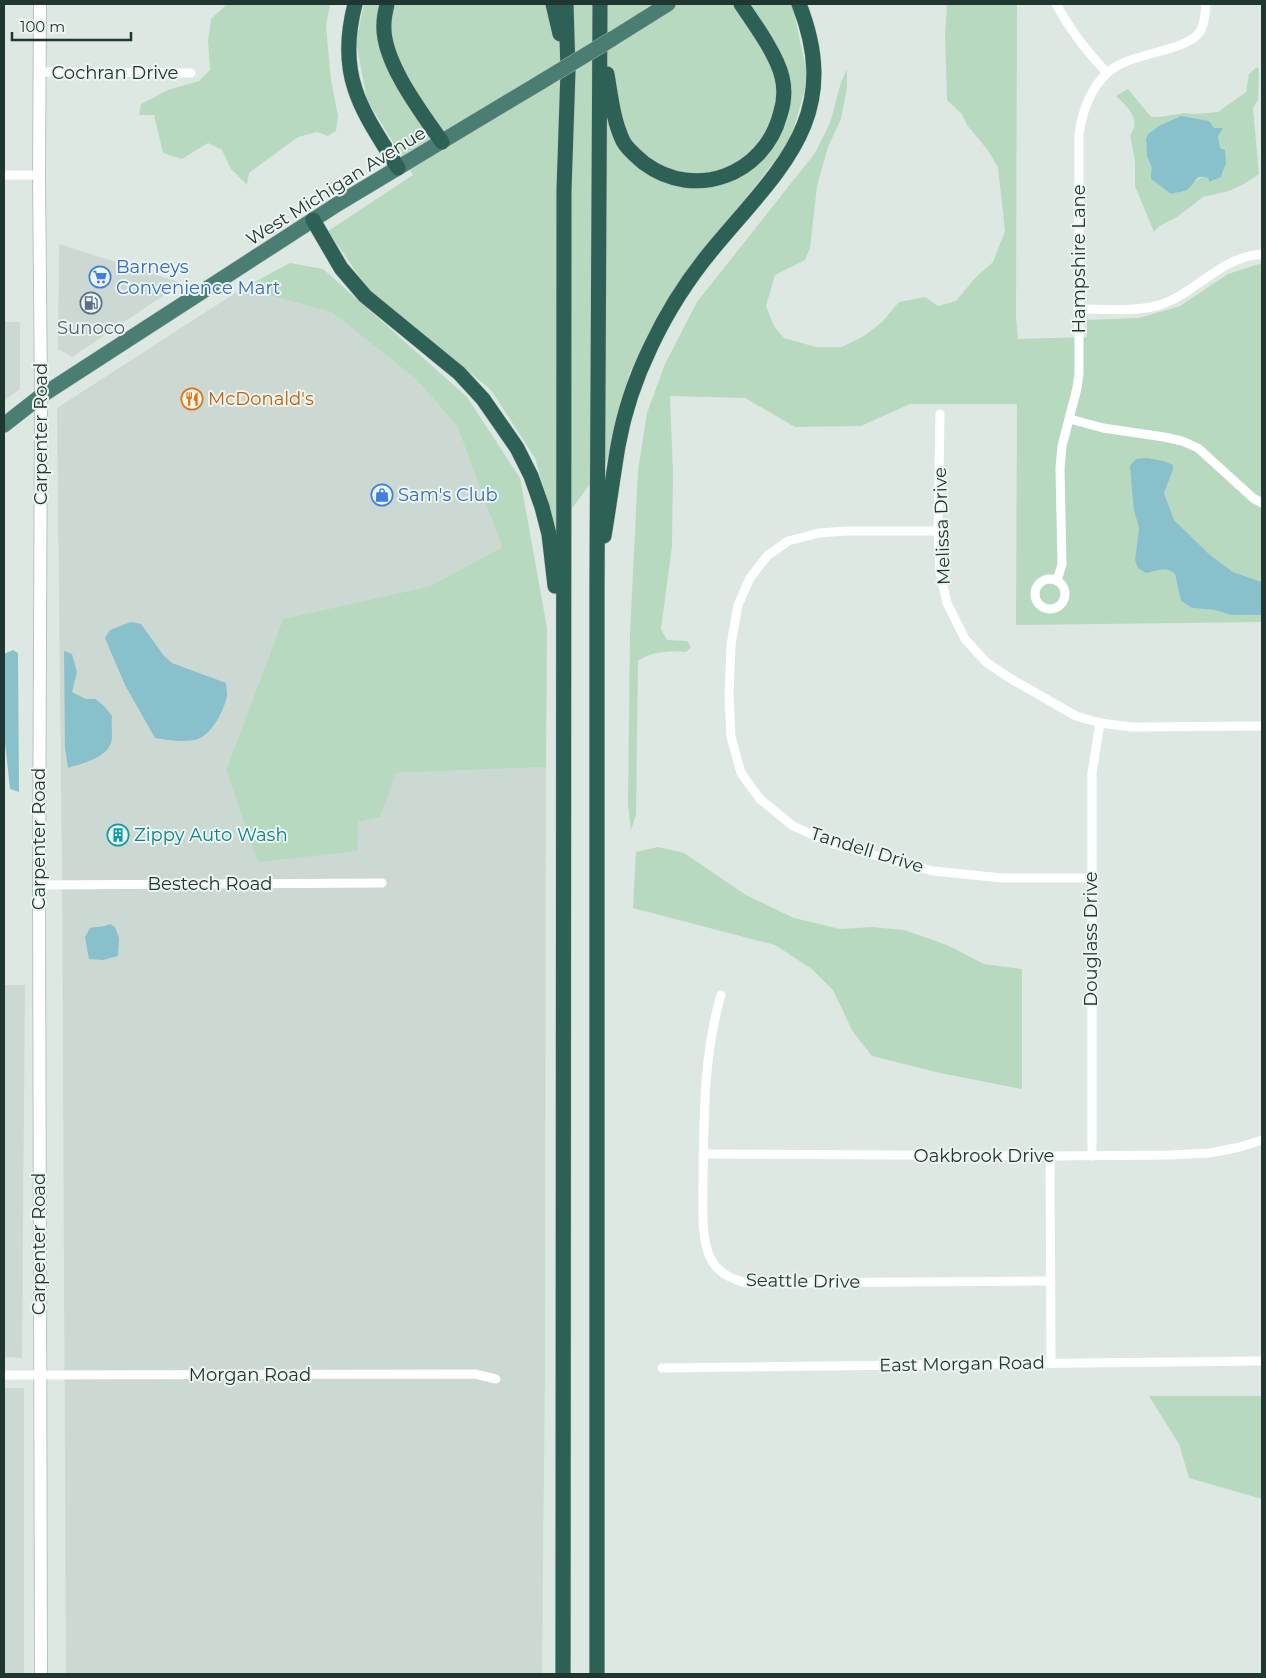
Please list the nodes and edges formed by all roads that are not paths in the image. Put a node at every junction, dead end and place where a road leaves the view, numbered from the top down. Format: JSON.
{"nodes":[{"id":1,"x":40,"y":4,"type":"edge"},
{"id":2,"x":355,"y":4,"type":"edge"},
{"id":3,"x":388,"y":4,"type":"edge"},
{"id":4,"x":553,"y":4,"type":"edge"},
{"id":5,"x":566,"y":4,"type":"edge"},
{"id":6,"x":600,"y":4,"type":"edge"},
{"id":7,"x":668,"y":4,"type":"edge"},
{"id":8,"x":741,"y":4,"type":"edge"},
{"id":9,"x":799,"y":4,"type":"edge"},
{"id":10,"x":1056,"y":4,"type":"edge"},
{"id":11,"x":1206,"y":4,"type":"edge"},
{"id":12,"x":606,"y":35,"type":"junction"},
{"id":13,"x":568,"y":71,"type":"junction"},
{"id":14,"x":40,"y":72,"type":"junction"},
{"id":15,"x":191,"y":73,"type":"dead end"},
{"id":16,"x":1107,"y":73,"type":"junction"},
{"id":17,"x":442,"y":142,"type":"junction"},
{"id":18,"x":398,"y":168,"type":"junction"},
{"id":19,"x":4,"y":175,"type":"edge"},
{"id":20,"x":39,"y":175,"type":"junction"},
{"id":21,"x":313,"y":220,"type":"junction"},
{"id":22,"x":1262,"y":254,"type":"edge"},
{"id":23,"x":1078,"y":309,"type":"junction"},
{"id":24,"x":41,"y":396,"type":"junction"},
{"id":25,"x":940,"y":414,"type":"dead end"},
{"id":26,"x":1070,"y":418,"type":"junction"},
{"id":27,"x":4,"y":425,"type":"edge"},
{"id":28,"x":1262,"y":503,"type":"edge"},
{"id":29,"x":938,"y":531,"type":"junction"},
{"id":30,"x":1058,"y":581,"type":"dead end"},
{"id":31,"x":597,"y":582,"type":"junction"},
{"id":32,"x":564,"y":680,"type":"junction"},
{"id":33,"x":1100,"y":723,"type":"junction"},
{"id":34,"x":1262,"y":726,"type":"edge"},
{"id":35,"x":1091,"y":878,"type":"junction"},
{"id":36,"x":382,"y":883,"type":"dead end"},
{"id":37,"x":39,"y":885,"type":"junction"},
{"id":38,"x":721,"y":995,"type":"dead end"},
{"id":39,"x":1262,"y":1140,"type":"edge"},
{"id":40,"x":704,"y":1154,"type":"junction"},
{"id":41,"x":1050,"y":1156,"type":"junction"},
{"id":42,"x":1092,"y":1156,"type":"junction"},
{"id":43,"x":1051,"y":1281,"type":"junction"},
{"id":44,"x":1262,"y":1361,"type":"edge"},
{"id":45,"x":1051,"y":1363,"type":"junction"},
{"id":46,"x":662,"y":1368,"type":"dead end"},
{"id":47,"x":4,"y":1375,"type":"edge"},
{"id":48,"x":40,"y":1376,"type":"junction"},
{"id":49,"x":496,"y":1379,"type":"dead end"},
{"id":50,"x":598,"y":1578,"type":"junction"},
{"id":51,"x":41,"y":1674,"type":"edge"},
{"id":52,"x":564,"y":1674,"type":"edge"},
{"id":53,"x":597,"y":1674,"type":"edge"},
{"id":54,"x":607,"y":1674,"type":"edge"}],
"edges":[{"from":1,"to":14,"type":"main road","name":"Carpenter Road"},
{"from":2,"to":18,"type":"highway"},
{"from":3,"to":17,"type":"highway"},
{"from":4,"to":13,"type":"highway"},
{"from":5,"to":13,"type":"highway"},
{"from":6,"to":12,"type":"highway"},
{"from":7,"to":12,"type":"highway","name":"West Michigan Avenue"},
{"from":8,"to":12,"type":"highway"},
{"from":9,"to":31,"type":"highway"},
{"from":10,"to":16,"type":"street"},
{"from":11,"to":16,"type":"street","name":"Hampshire Lane"},
{"from":12,"to":17,"type":"highway","name":"West Michigan Avenue","bridge":true},
{"from":12,"to":31,"type":"highway"},
{"from":13,"to":32,"type":"highway"},
{"from":14,"to":15,"type":"street","name":"Cochran Drive"},
{"from":14,"to":20,"type":"main road","name":"Carpenter Road"},
{"from":16,"to":23,"type":"street","name":"Hampshire Lane"},
{"from":17,"to":18,"type":"highway","name":"West Michigan Avenue"},
{"from":18,"to":21,"type":"highway","name":"West Michigan Avenue"},
{"from":19,"to":20,"type":"street"},
{"from":20,"to":24,"type":"main road","name":"Carpenter Road"},
{"from":21,"to":24,"type":"highway","name":"West Michigan Avenue"},
{"from":21,"to":32,"type":"highway"},
{"from":22,"to":23,"type":"street"},
{"from":23,"to":26,"type":"street","name":"Hampshire Lane"},
{"from":24,"to":27,"type":"highway","name":"West Michigan Avenue"},
{"from":24,"to":37,"type":"main road","name":"Carpenter Road"},
{"from":25,"to":29,"type":"street","name":"Melissa Drive"},
{"from":26,"to":28,"type":"street"},
{"from":26,"to":30,"type":"street","name":"Hampshire Lane"},
{"from":29,"to":33,"type":"street","name":"Melissa Drive"},
{"from":29,"to":35,"type":"street","name":"Tandell Drive"},
{"from":31,"to":50,"type":"highway"},
{"from":32,"to":52,"type":"highway"},
{"from":33,"to":34,"type":"street","name":"Melissa Drive"},
{"from":33,"to":35,"type":"street","name":"Douglass Drive"},
{"from":35,"to":42,"type":"street","name":"Douglass Drive"},
{"from":36,"to":37,"type":"street","name":"Bestech Road"},
{"from":37,"to":48,"type":"main road","name":"Carpenter Road"},
{"from":38,"to":40,"type":"street","name":"Seattle Drive"},
{"from":39,"to":42,"type":"street","name":"Oakbrook Drive"},
{"from":40,"to":41,"type":"street","name":"Oakbrook Drive"},
{"from":40,"to":43,"type":"street","name":"Seattle Drive"},
{"from":41,"to":42,"type":"street","name":"Oakbrook Drive"},
{"from":41,"to":43,"type":"street"},
{"from":43,"to":45,"type":"street"},
{"from":44,"to":45,"type":"street","name":"East Morgan Road"},
{"from":45,"to":46,"type":"street","name":"East Morgan Road"},
{"from":47,"to":48,"type":"street","name":"Morgan Road"},
{"from":48,"to":49,"type":"street","name":"Morgan Road"},
{"from":48,"to":51,"type":"main road","name":"Carpenter Road"},
{"from":50,"to":53,"type":"highway"},
{"from":50,"to":54,"type":"highway"}]}
